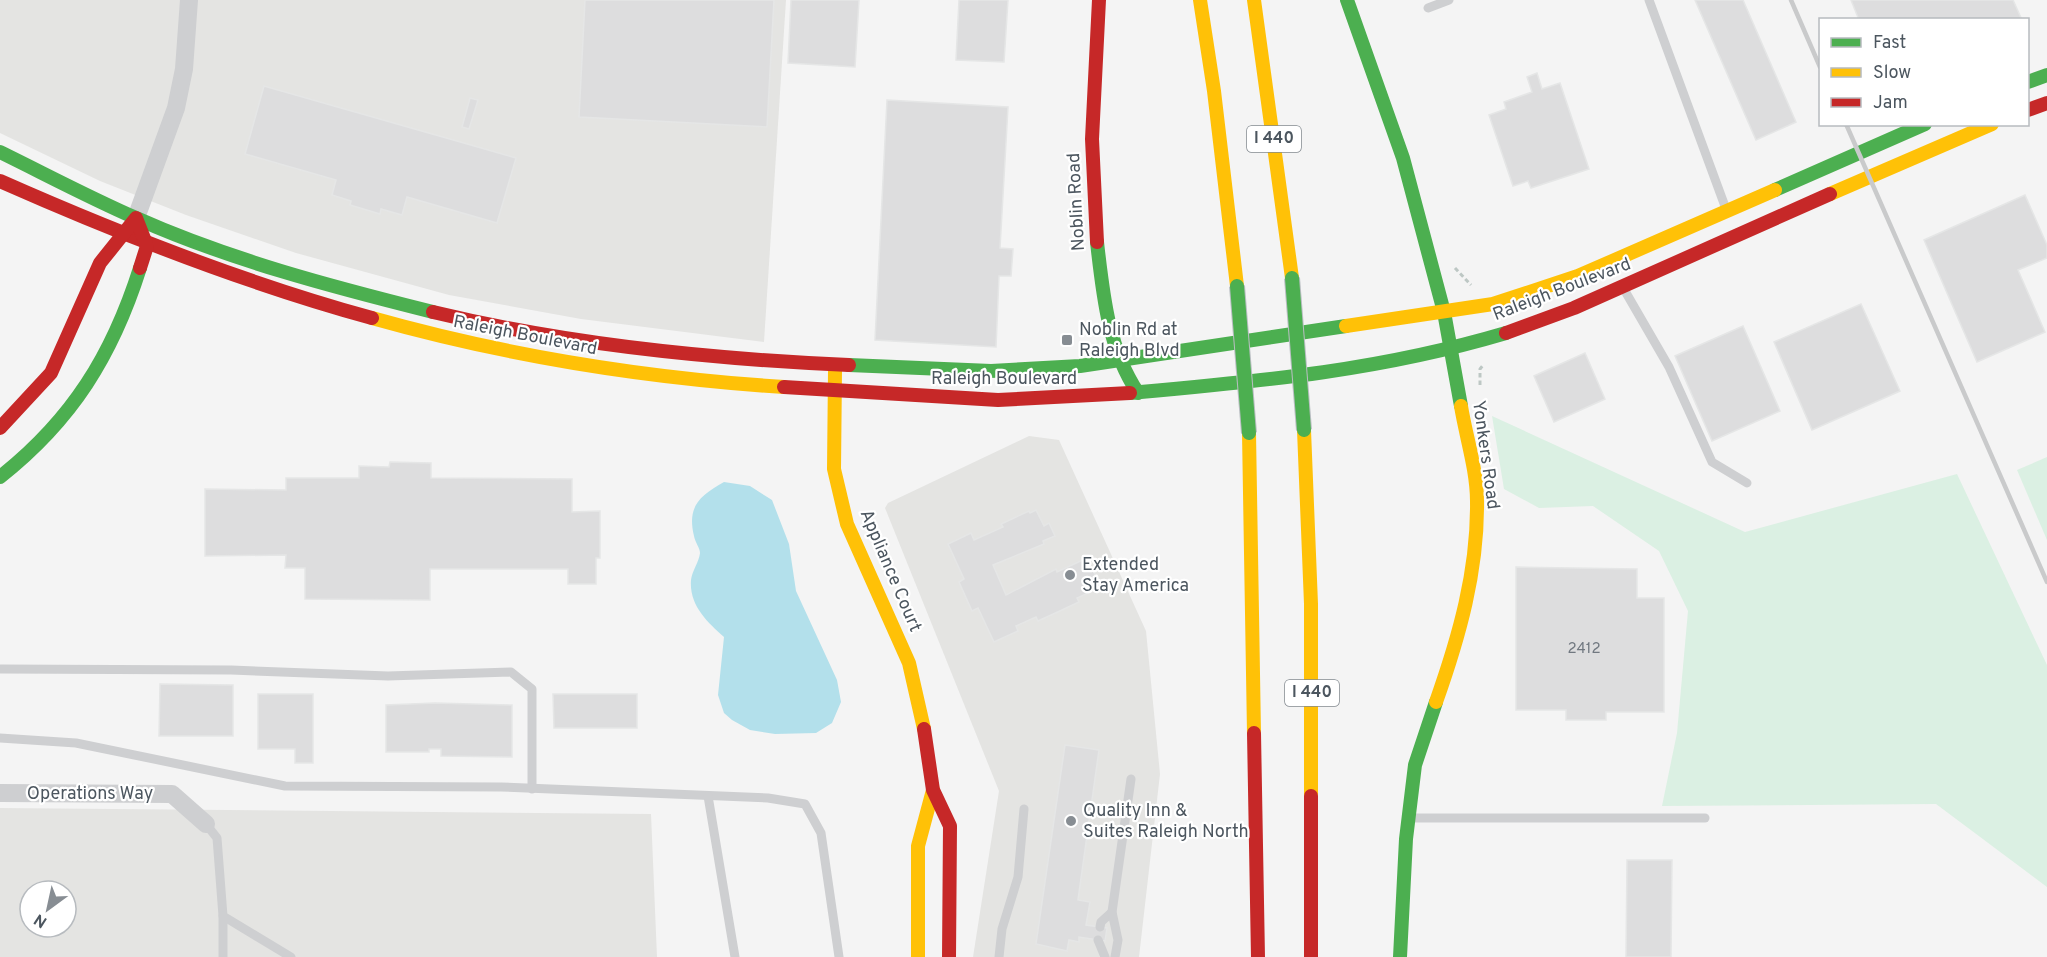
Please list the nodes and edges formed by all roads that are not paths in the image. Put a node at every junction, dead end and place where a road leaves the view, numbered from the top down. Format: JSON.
{"nodes":[{"id":1,"x":189,"y":0,"type":"edge"},
{"id":2,"x":1099,"y":0,"type":"edge"},
{"id":3,"x":1200,"y":0,"type":"edge"},
{"id":4,"x":1254,"y":0,"type":"edge"},
{"id":5,"x":1347,"y":0,"type":"edge"},
{"id":6,"x":1449,"y":0,"type":"edge"},
{"id":7,"x":1649,"y":0,"type":"edge"},
{"id":8,"x":1428,"y":8,"type":"dead end"},
{"id":9,"x":2047,"y":75,"type":"edge"},
{"id":10,"x":2029,"y":82,"type":"edge"},
{"id":11,"x":2047,"y":102,"type":"edge"},
{"id":12,"x":2029,"y":105,"type":"edge"},
{"id":13,"x":1923,"y":126,"type":"edge"},
{"id":14,"x":1985,"y":126,"type":"edge"},
{"id":15,"x":1907,"y":147,"type":"junction"},
{"id":16,"x":0,"y":152,"type":"edge"},
{"id":17,"x":0,"y":181,"type":"edge"},
{"id":18,"x":1727,"y":211,"type":"junction"},
{"id":19,"x":136,"y":218,"type":"junction"},
{"id":20,"x":121,"y":235,"type":"junction"},
{"id":21,"x":147,"y":246,"type":"junction"},
{"id":22,"x":1623,"y":286,"type":"junction"},
{"id":23,"x":1444,"y":312,"type":"junction"},
{"id":24,"x":1450,"y":348,"type":"junction"},
{"id":25,"x":1117,"y":360,"type":"junction"},
{"id":26,"x":835,"y":365,"type":"junction"},
{"id":27,"x":834,"y":391,"type":"junction"},
{"id":28,"x":1138,"y":393,"type":"junction"},
{"id":29,"x":0,"y":428,"type":"edge"},
{"id":30,"x":0,"y":477,"type":"edge"},
{"id":31,"x":1747,"y":483,"type":"dead end"},
{"id":32,"x":0,"y":669,"type":"edge"},
{"id":33,"x":0,"y":738,"type":"edge"},
{"id":34,"x":1131,"y":779,"type":"dead end"},
{"id":35,"x":532,"y":789,"type":"junction"},
{"id":36,"x":933,"y":790,"type":"junction"},
{"id":37,"x":0,"y":793,"type":"edge"},
{"id":38,"x":708,"y":796,"type":"junction"},
{"id":39,"x":1024,"y":808,"type":"dead end"},
{"id":40,"x":1408,"y":818,"type":"junction"},
{"id":41,"x":1705,"y":818,"type":"dead end"},
{"id":42,"x":206,"y":824,"type":"joint"},
{"id":43,"x":1112,"y":912,"type":"junction"},
{"id":44,"x":224,"y":916,"type":"junction"},
{"id":45,"x":1100,"y":927,"type":"dead end"},
{"id":46,"x":1098,"y":940,"type":"dead end"},
{"id":47,"x":223,"y":957,"type":"edge"},
{"id":48,"x":291,"y":957,"type":"edge"},
{"id":49,"x":735,"y":957,"type":"edge"},
{"id":50,"x":839,"y":957,"type":"edge"},
{"id":51,"x":918,"y":957,"type":"edge"},
{"id":52,"x":949,"y":957,"type":"edge"},
{"id":53,"x":999,"y":957,"type":"edge"},
{"id":54,"x":1105,"y":957,"type":"edge"},
{"id":55,"x":1115,"y":957,"type":"edge"},
{"id":56,"x":1258,"y":957,"type":"edge"},
{"id":57,"x":1311,"y":957,"type":"edge"},
{"id":58,"x":1400,"y":957,"type":"edge"}],
"edges":[{"from":1,"to":19,"type":"street"},
{"from":2,"to":25,"type":"main road","name":"Noblin Road"},
{"from":3,"to":56,"type":"main road","number":"I 440","bridge":true},
{"from":4,"to":57,"type":"main road","number":"I 440","bridge":true},
{"from":5,"to":23,"type":"main road","name":"Yonkers Road"},
{"from":6,"to":8,"type":"lane"},
{"from":7,"to":18,"type":"lane"},
{"from":9,"to":10,"type":"main road"},
{"from":11,"to":12,"type":"main road"},
{"from":13,"to":15,"type":"main road","name":"Raleigh Boulevard"},
{"from":14,"to":15,"type":"main road","name":"Raleigh Boulevard"},
{"from":15,"to":18,"type":"main road","name":"Raleigh Boulevard"},
{"from":15,"to":22,"type":"main road","name":"Raleigh Boulevard"},
{"from":16,"to":19,"type":"main road","name":"Raleigh Boulevard"},
{"from":17,"to":20,"type":"main road","name":"Raleigh Boulevard"},
{"from":18,"to":23,"type":"main road","name":"Raleigh Boulevard"},
{"from":19,"to":20,"type":"main road"},
{"from":19,"to":21,"type":"main road"},
{"from":19,"to":26,"type":"main road","name":"Raleigh Boulevard"},
{"from":20,"to":21,"type":"main road","name":"Raleigh Boulevard"},
{"from":20,"to":29,"type":"main road"},
{"from":21,"to":27,"type":"main road","name":"Raleigh Boulevard"},
{"from":21,"to":30,"type":"main road"},
{"from":22,"to":24,"type":"main road","name":"Raleigh Boulevard"},
{"from":22,"to":31,"type":"lane"},
{"from":23,"to":24,"type":"main road","name":"Yonkers Road"},
{"from":23,"to":25,"type":"main road","name":"Raleigh Boulevard"},
{"from":24,"to":28,"type":"main road","name":"Raleigh Boulevard"},
{"from":24,"to":40,"type":"main road","name":"Yonkers Road"},
{"from":25,"to":26,"type":"main road","name":"Raleigh Boulevard"},
{"from":25,"to":28,"type":"main road","name":"Noblin Road"},
{"from":26,"to":27,"type":"main road","name":"Appliance Court"},
{"from":27,"to":28,"type":"main road","name":"Raleigh Boulevard"},
{"from":27,"to":36,"type":"main road","name":"Appliance Court"},
{"from":32,"to":35,"type":"lane"},
{"from":33,"to":35,"type":"lane"},
{"from":34,"to":43,"type":"lane"},
{"from":35,"to":38,"type":"lane"},
{"from":36,"to":51,"type":"main road","name":"Appliance Court"},
{"from":36,"to":52,"type":"main road","name":"Appliance Court"},
{"from":37,"to":42,"type":"street","name":"Operations Way"},
{"from":38,"to":49,"type":"lane"},
{"from":38,"to":50,"type":"lane"},
{"from":39,"to":53,"type":"lane"},
{"from":40,"to":41,"type":"lane"},
{"from":40,"to":58,"type":"main road","name":"Yonkers Road"},
{"from":42,"to":44,"type":"lane"},
{"from":43,"to":45,"type":"lane"},
{"from":43,"to":55,"type":"lane"},
{"from":44,"to":47,"type":"lane"},
{"from":44,"to":48,"type":"lane"},
{"from":46,"to":54,"type":"lane"}]}
